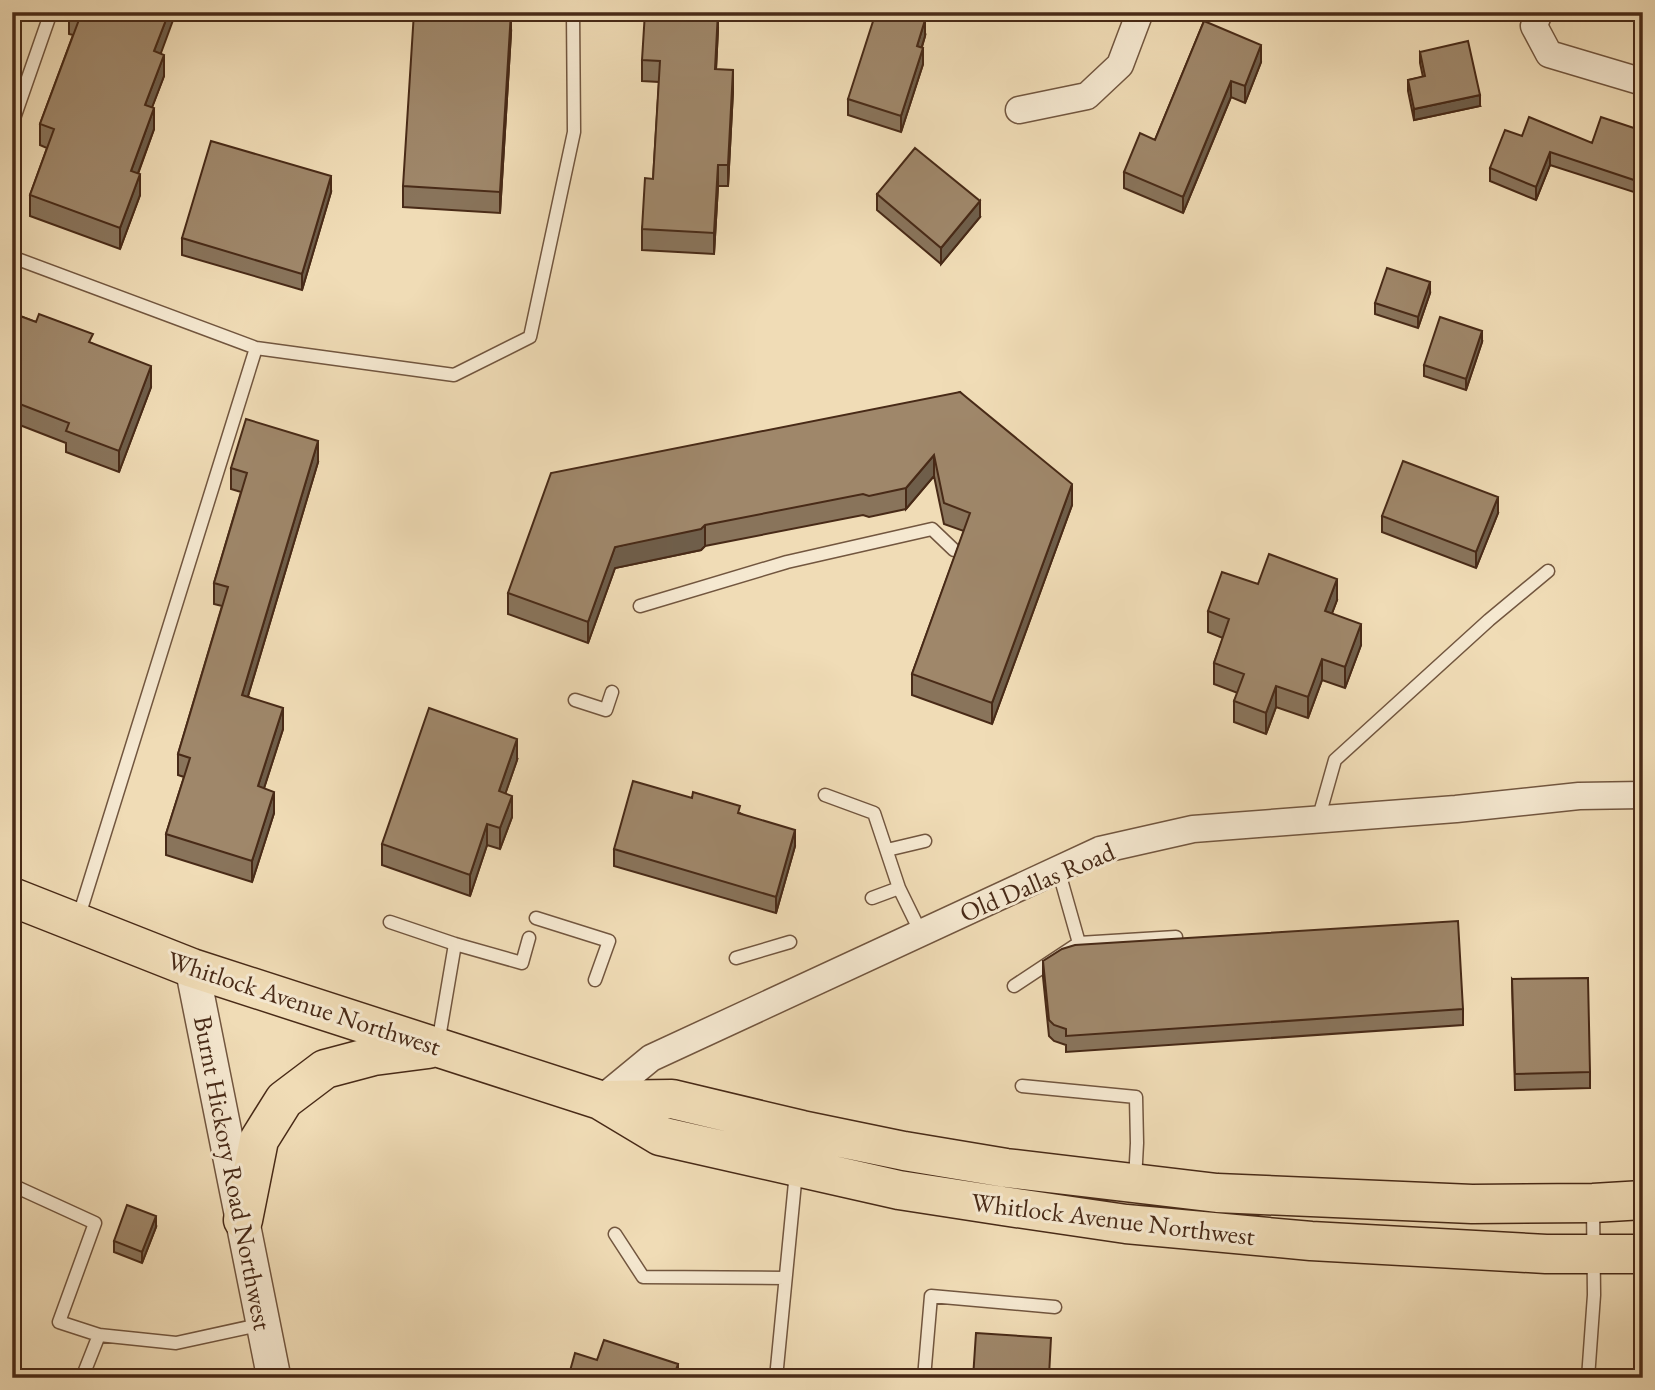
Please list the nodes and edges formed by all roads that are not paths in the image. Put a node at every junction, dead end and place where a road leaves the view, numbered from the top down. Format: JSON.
{"nodes":[{"id":1,"x":51,"y":12,"type":"edge"},
{"id":2,"x":573,"y":12,"type":"edge"},
{"id":3,"x":1140,"y":12,"type":"edge"},
{"id":4,"x":1539,"y":12,"type":"edge"},
{"id":5,"x":1643,"y":82,"type":"edge"},
{"id":6,"x":1019,"y":110,"type":"dead end"},
{"id":7,"x":12,"y":124,"type":"edge"},
{"id":8,"x":12,"y":257,"type":"edge"},
{"id":9,"x":256,"y":348,"type":"junction"},
{"id":10,"x":954,"y":550,"type":"edge"},
{"id":11,"x":1548,"y":571,"type":"dead end"},
{"id":12,"x":640,"y":606,"type":"dead end"},
{"id":13,"x":612,"y":692,"type":"dead end"},
{"id":14,"x":575,"y":700,"type":"dead end"},
{"id":15,"x":825,"y":795,"type":"dead end"},
{"id":16,"x":1643,"y":795,"type":"edge"},
{"id":17,"x":1318,"y":820,"type":"junction"},
{"id":18,"x":925,"y":842,"type":"dead end"},
{"id":19,"x":887,"y":850,"type":"junction"},
{"id":20,"x":1058,"y":869,"type":"junction"},
{"id":21,"x":899,"y":888,"type":"junction"},
{"id":22,"x":12,"y":897,"type":"edge"},
{"id":23,"x":872,"y":898,"type":"dead end"},
{"id":24,"x":536,"y":918,"type":"dead end"},
{"id":25,"x":390,"y":922,"type":"dead end"},
{"id":26,"x":77,"y":923,"type":"junction"},
{"id":27,"x":921,"y":933,"type":"junction"},
{"id":28,"x":1176,"y":937,"type":"edge"},
{"id":29,"x":529,"y":938,"type":"dead end"},
{"id":30,"x":790,"y":942,"type":"dead end"},
{"id":31,"x":1079,"y":943,"type":"junction"},
{"id":32,"x":455,"y":944,"type":"junction"},
{"id":33,"x":736,"y":958,"type":"dead end"},
{"id":34,"x":192,"y":968,"type":"junction"},
{"id":35,"x":595,"y":980,"type":"dead end"},
{"id":36,"x":1014,"y":986,"type":"dead end"},
{"id":37,"x":437,"y":1048,"type":"junction"},
{"id":38,"x":1022,"y":1086,"type":"dead end"},
{"id":39,"x":600,"y":1100,"type":"junction"},
{"id":40,"x":799,"y":1149,"type":"junction"},
{"id":41,"x":12,"y":1185,"type":"edge"},
{"id":42,"x":1643,"y":1200,"type":"edge"},
{"id":43,"x":1593,"y":1203,"type":"junction"},
{"id":44,"x":1130,"y":1204,"type":"junction"},
{"id":45,"x":243,"y":1220,"type":"junction"},
{"id":46,"x":615,"y":1234,"type":"dead end"},
{"id":47,"x":1643,"y":1254,"type":"edge"},
{"id":48,"x":1594,"y":1255,"type":"junction"},
{"id":49,"x":785,"y":1278,"type":"junction"},
{"id":50,"x":1055,"y":1307,"type":"dead end"},
{"id":51,"x":264,"y":1324,"type":"junction"},
{"id":52,"x":99,"y":1335,"type":"junction"},
{"id":53,"x":1588,"y":1376,"type":"edge"},
{"id":54,"x":82,"y":1378,"type":"edge"},
{"id":55,"x":274,"y":1378,"type":"edge"},
{"id":56,"x":776,"y":1378,"type":"edge"},
{"id":57,"x":924,"y":1378,"type":"edge"},
{"id":58,"x":1624,"y":1378,"type":"edge"}],
"edges":[{"from":1,"to":7,"type":"lane"},
{"from":2,"to":9,"type":"lane"},
{"from":3,"to":6,"type":"street"},
{"from":4,"to":5,"type":"street"},
{"from":8,"to":9,"type":"lane"},
{"from":9,"to":26,"type":"lane"},
{"from":10,"to":12,"type":"lane"},
{"from":11,"to":17,"type":"lane"},
{"from":13,"to":14,"type":"lane"},
{"from":15,"to":19,"type":"lane"},
{"from":16,"to":17,"type":"street","name":"Old Dallas Road"},
{"from":17,"to":20,"type":"street","name":"Old Dallas Road"},
{"from":18,"to":19,"type":"lane"},
{"from":19,"to":21,"type":"lane"},
{"from":20,"to":27,"type":"street","name":"Old Dallas Road"},
{"from":20,"to":31,"type":"lane"},
{"from":21,"to":23,"type":"lane"},
{"from":21,"to":27,"type":"lane"},
{"from":22,"to":26,"type":"highway","name":"Whitlock Avenue Northwest"},
{"from":24,"to":35,"type":"lane"},
{"from":25,"to":32,"type":"lane"},
{"from":26,"to":34,"type":"highway","name":"Whitlock Avenue Northwest"},
{"from":27,"to":39,"type":"street","name":"Old Dallas Road"},
{"from":28,"to":31,"type":"lane"},
{"from":29,"to":32,"type":"lane"},
{"from":30,"to":33,"type":"lane"},
{"from":31,"to":36,"type":"lane"},
{"from":32,"to":37,"type":"lane"},
{"from":34,"to":37,"type":"highway","name":"Whitlock Avenue Northwest"},
{"from":34,"to":45,"type":"street","name":"Burnt Hickory Road Northwest"},
{"from":37,"to":39,"type":"highway","name":"Whitlock Avenue Northwest"},
{"from":37,"to":45,"type":"highway"},
{"from":38,"to":44,"type":"lane"},
{"from":39,"to":40,"type":"highway","name":"Whitlock Avenue Northwest"},
{"from":40,"to":44,"type":"highway","name":"Whitlock Avenue Northwest"},
{"from":40,"to":49,"type":"lane"},
{"from":41,"to":52,"type":"lane"},
{"from":42,"to":43,"type":"highway","name":"Whitlock Avenue Northwest"},
{"from":43,"to":44,"type":"highway","name":"Whitlock Avenue Northwest"},
{"from":43,"to":48,"type":"lane"},
{"from":44,"to":48,"type":"highway","name":"Whitlock Avenue Northwest"},
{"from":45,"to":51,"type":"street","name":"Burnt Hickory Road Northwest"},
{"from":46,"to":49,"type":"lane"},
{"from":47,"to":48,"type":"highway","name":"Whitlock Avenue Northwest"},
{"from":48,"to":53,"type":"lane"},
{"from":49,"to":56,"type":"lane"},
{"from":50,"to":57,"type":"lane"},
{"from":51,"to":52,"type":"lane"},
{"from":51,"to":55,"type":"street","name":"Burnt Hickory Road Northwest"},
{"from":52,"to":54,"type":"lane"},
{"from":53,"to":58,"type":"lane"}]}
